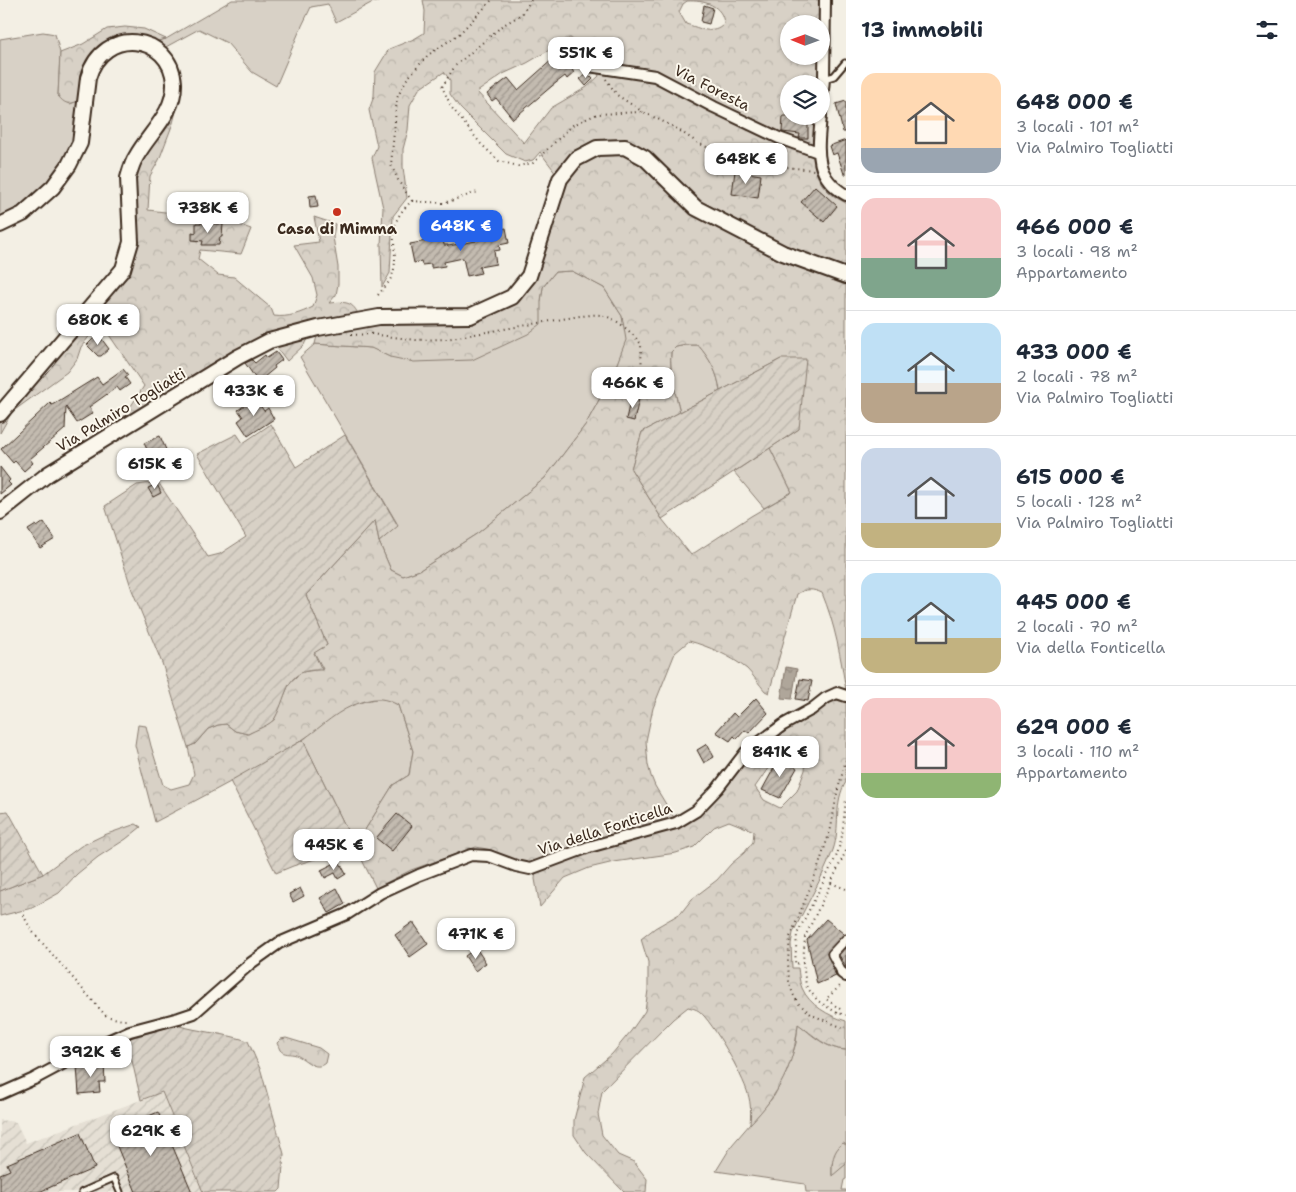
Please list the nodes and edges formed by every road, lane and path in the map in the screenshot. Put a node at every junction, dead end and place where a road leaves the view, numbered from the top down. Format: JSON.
{"nodes":[{"id":1,"x":492,"y":0,"type":"edge"},
{"id":2,"x":531,"y":0,"type":"edge"},
{"id":3,"x":826,"y":0,"type":"edge"},
{"id":4,"x":845,"y":62,"type":"dead end"},
{"id":5,"x":594,"y":67,"type":"joint"},
{"id":6,"x":824,"y":75,"type":"edge"},
{"id":7,"x":830,"y":77,"type":"edge"},
{"id":8,"x":643,"y":112,"type":"junction"},
{"id":9,"x":820,"y":125,"type":"edge"},
{"id":10,"x":818,"y":152,"type":"junction"},
{"id":11,"x":822,"y":171,"type":"junction"},
{"id":12,"x":478,"y":192,"type":"dead end"},
{"id":13,"x":846,"y":195,"type":"edge"},
{"id":14,"x":412,"y":200,"type":"junction"},
{"id":15,"x":0,"y":225,"type":"edge"},
{"id":16,"x":846,"y":276,"type":"edge"},
{"id":17,"x":378,"y":295,"type":"dead end"},
{"id":18,"x":351,"y":335,"type":"dead end"},
{"id":19,"x":642,"y":380,"type":"dead end"},
{"id":20,"x":0,"y":414,"type":"edge"},
{"id":21,"x":0,"y":512,"type":"edge"},
{"id":22,"x":846,"y":696,"type":"edge"},
{"id":23,"x":846,"y":760,"type":"edge"},
{"id":24,"x":846,"y":770,"type":"edge"},
{"id":25,"x":842,"y":772,"type":"junction"},
{"id":26,"x":846,"y":800,"type":"edge"},
{"id":27,"x":846,"y":851,"type":"edge"},
{"id":28,"x":837,"y":855,"type":"junction"},
{"id":29,"x":844,"y":858,"type":"junction"},
{"id":30,"x":823,"y":883,"type":"junction"},
{"id":31,"x":830,"y":884,"type":"junction"},
{"id":32,"x":846,"y":889,"type":"edge"},
{"id":33,"x":810,"y":908,"type":"junction"},
{"id":34,"x":817,"y":910,"type":"junction"},
{"id":35,"x":23,"y":915,"type":"dead end"},
{"id":36,"x":797,"y":934,"type":"junction"},
{"id":37,"x":804,"y":937,"type":"junction"},
{"id":38,"x":846,"y":939,"type":"edge"},
{"id":39,"x":803,"y":962,"type":"junction"},
{"id":40,"x":844,"y":974,"type":"edge"},
{"id":41,"x":846,"y":985,"type":"edge"},
{"id":42,"x":837,"y":1013,"type":"junction"},
{"id":43,"x":846,"y":1016,"type":"edge"},
{"id":44,"x":141,"y":1028,"type":"junction"},
{"id":45,"x":846,"y":1029,"type":"edge"},
{"id":46,"x":0,"y":1094,"type":"edge"},
{"id":47,"x":82,"y":1192,"type":"edge"},
{"id":48,"x":120,"y":1192,"type":"edge"}],
"edges":[{"from":1,"to":14,"type":"path"},
{"from":2,"to":8,"type":"path"},
{"from":3,"to":6,"type":"street"},
{"from":4,"to":7,"type":"lane"},
{"from":5,"to":8,"type":"path"},
{"from":5,"to":10,"type":"street","name":"Via Foresta"},
{"from":8,"to":11,"type":"path"},
{"from":9,"to":10,"type":"street"},
{"from":10,"to":11,"type":"street"},
{"from":11,"to":13,"type":"street"},
{"from":12,"to":14,"type":"path"},
{"from":14,"to":17,"type":"path"},
{"from":15,"to":20,"type":"street"},
{"from":16,"to":21,"type":"street","name":"Via Palmiro Togliatti"},
{"from":18,"to":19,"type":"path"},
{"from":22,"to":44,"type":"street","name":"Via della Fonticella"},
{"from":23,"to":25,"type":"path"},
{"from":24,"to":25,"type":"path"},
{"from":25,"to":45,"type":"path"},
{"from":26,"to":28,"type":"path"},
{"from":27,"to":29,"type":"path"},
{"from":28,"to":29,"type":"path"},
{"from":28,"to":30,"type":"path"},
{"from":29,"to":31,"type":"path"},
{"from":30,"to":31,"type":"path"},
{"from":30,"to":33,"type":"path"},
{"from":31,"to":32,"type":"path"},
{"from":31,"to":34,"type":"path"},
{"from":33,"to":34,"type":"path"},
{"from":33,"to":36,"type":"path"},
{"from":34,"to":37,"type":"path"},
{"from":35,"to":44,"type":"path"},
{"from":36,"to":37,"type":"path"},
{"from":36,"to":39,"type":"path"},
{"from":37,"to":39,"type":"path"},
{"from":38,"to":40,"type":"street"},
{"from":39,"to":42,"type":"path"},
{"from":41,"to":42,"type":"path"},
{"from":42,"to":43,"type":"path"},
{"from":44,"to":46,"type":"street","name":"Via della Fonticella"},
{"from":47,"to":48,"type":"lane"}]}
